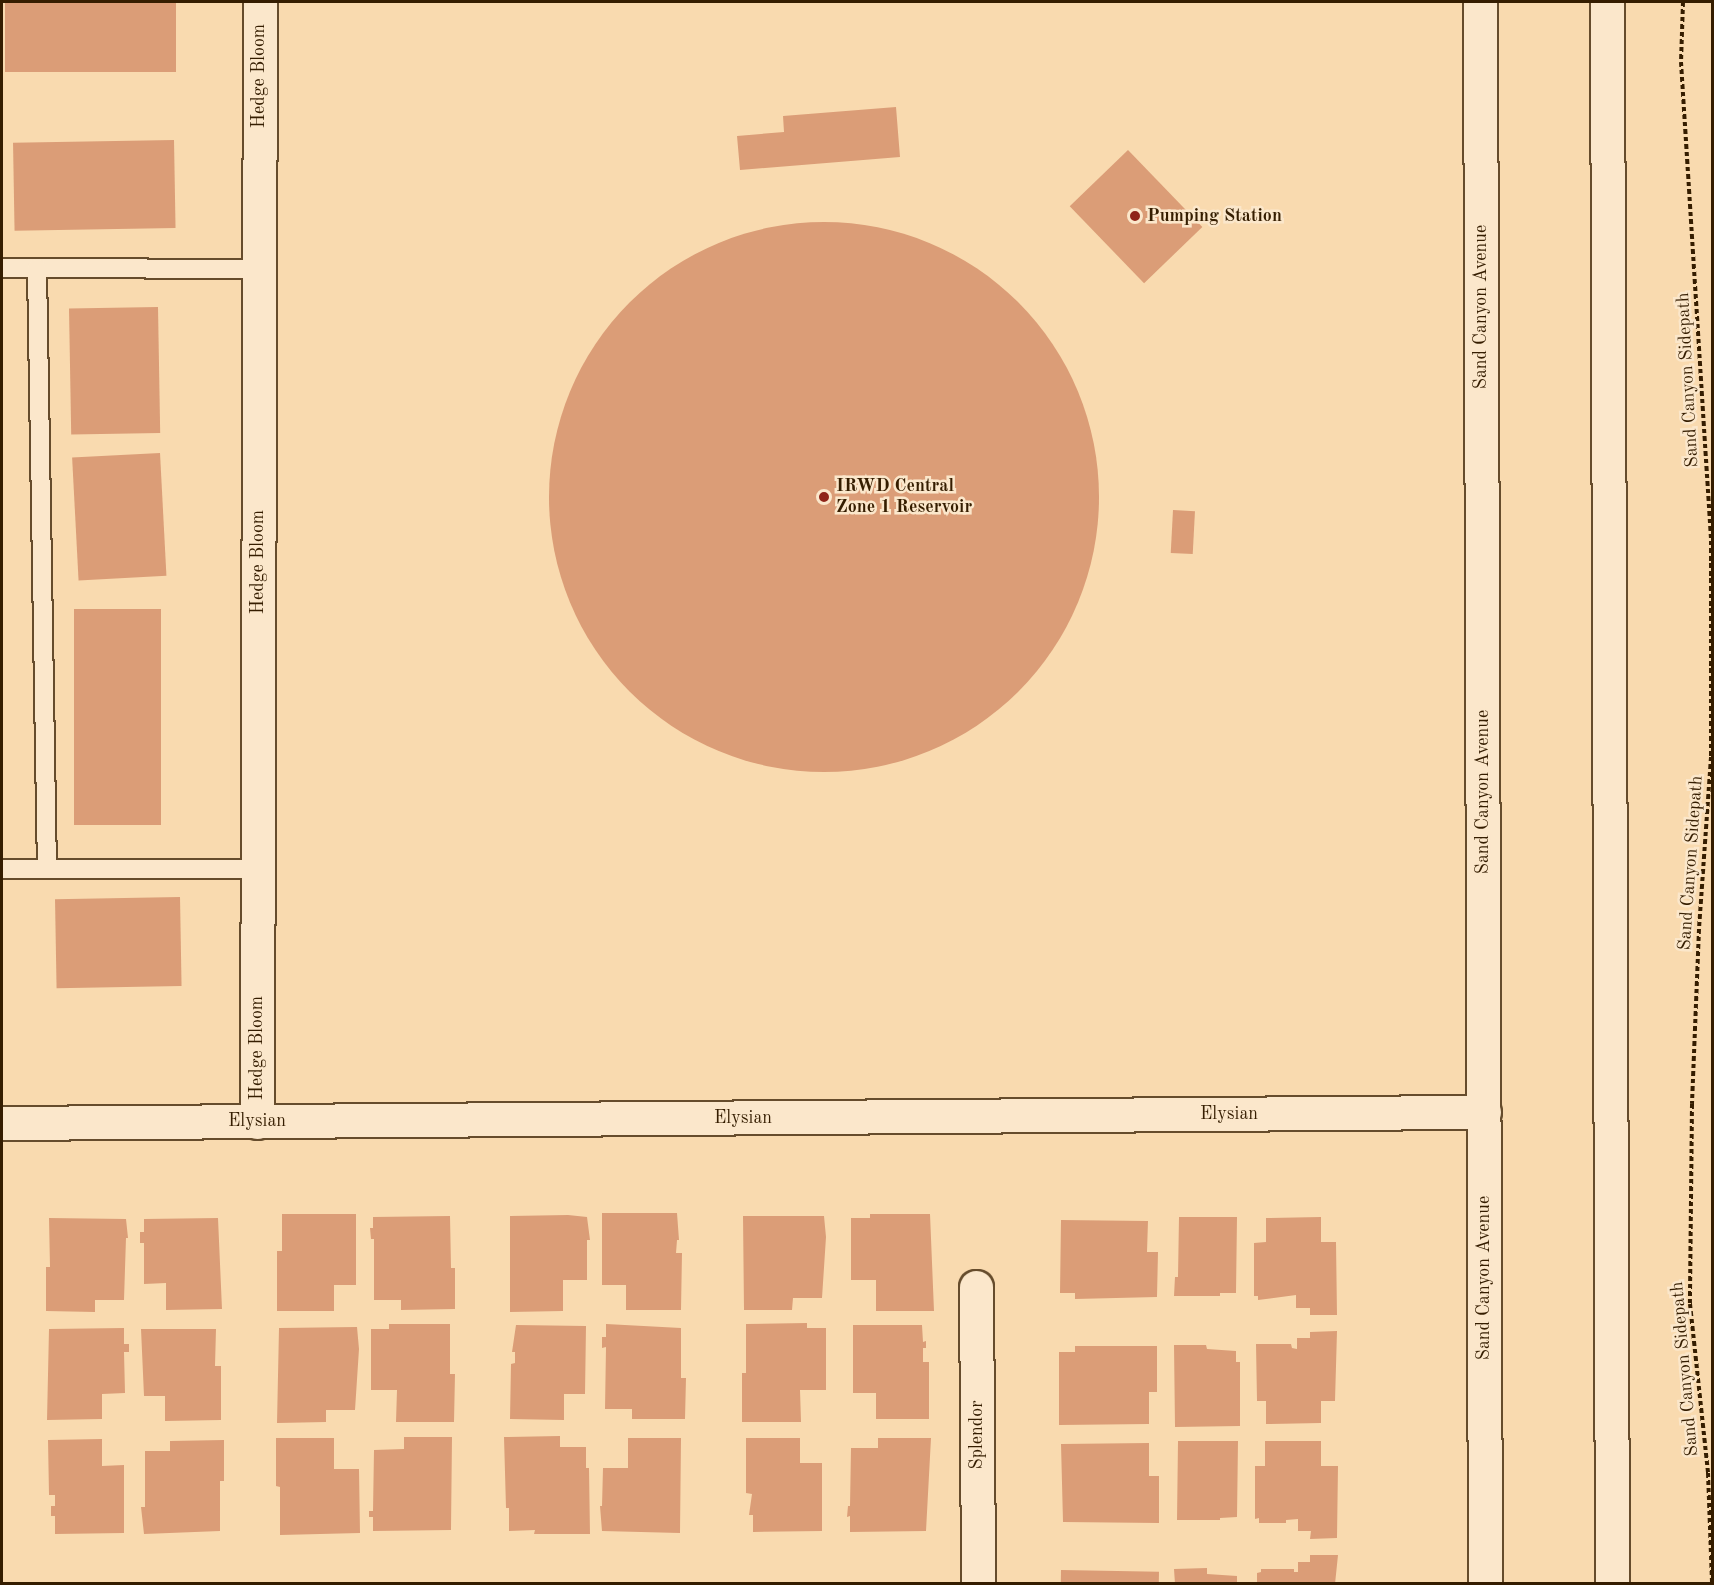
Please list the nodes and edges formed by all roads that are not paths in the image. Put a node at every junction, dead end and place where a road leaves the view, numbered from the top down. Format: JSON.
{"nodes":[{"id":1,"x":260,"y":2,"type":"edge"},
{"id":2,"x":1480,"y":2,"type":"edge"},
{"id":3,"x":1607,"y":2,"type":"edge"},
{"id":4,"x":37,"y":267,"type":"junction"},
{"id":5,"x":2,"y":268,"type":"edge"},
{"id":6,"x":259,"y":269,"type":"junction"},
{"id":7,"x":47,"y":868,"type":"junction"},
{"id":8,"x":258,"y":868,"type":"junction"},
{"id":9,"x":2,"y":869,"type":"edge"},
{"id":10,"x":1484,"y":1112,"type":"junction"},
{"id":11,"x":257,"y":1122,"type":"junction"},
{"id":12,"x":2,"y":1123,"type":"edge"},
{"id":13,"x":976,"y":1287,"type":"dead end"},
{"id":14,"x":978,"y":1584,"type":"edge"},
{"id":15,"x":1485,"y":1584,"type":"edge"},
{"id":16,"x":1612,"y":1584,"type":"edge"}],
"edges":[{"from":1,"to":6,"type":"main road","name":"Hedge Bloom"},
{"from":2,"to":10,"type":"main road","name":"Sand Canyon Avenue"},
{"from":3,"to":16,"type":"main road"},
{"from":4,"to":5,"type":"lane"},
{"from":4,"to":6,"type":"lane"},
{"from":4,"to":7,"type":"lane"},
{"from":6,"to":8,"type":"main road","name":"Hedge Bloom"},
{"from":7,"to":8,"type":"lane"},
{"from":7,"to":9,"type":"lane"},
{"from":8,"to":11,"type":"main road","name":"Hedge Bloom"},
{"from":10,"to":11,"type":"main road","name":"Elysian"},
{"from":10,"to":15,"type":"main road","name":"Sand Canyon Avenue"},
{"from":11,"to":12,"type":"main road","name":"Elysian"},
{"from":13,"to":14,"type":"main road","name":"Splendor"}]}
